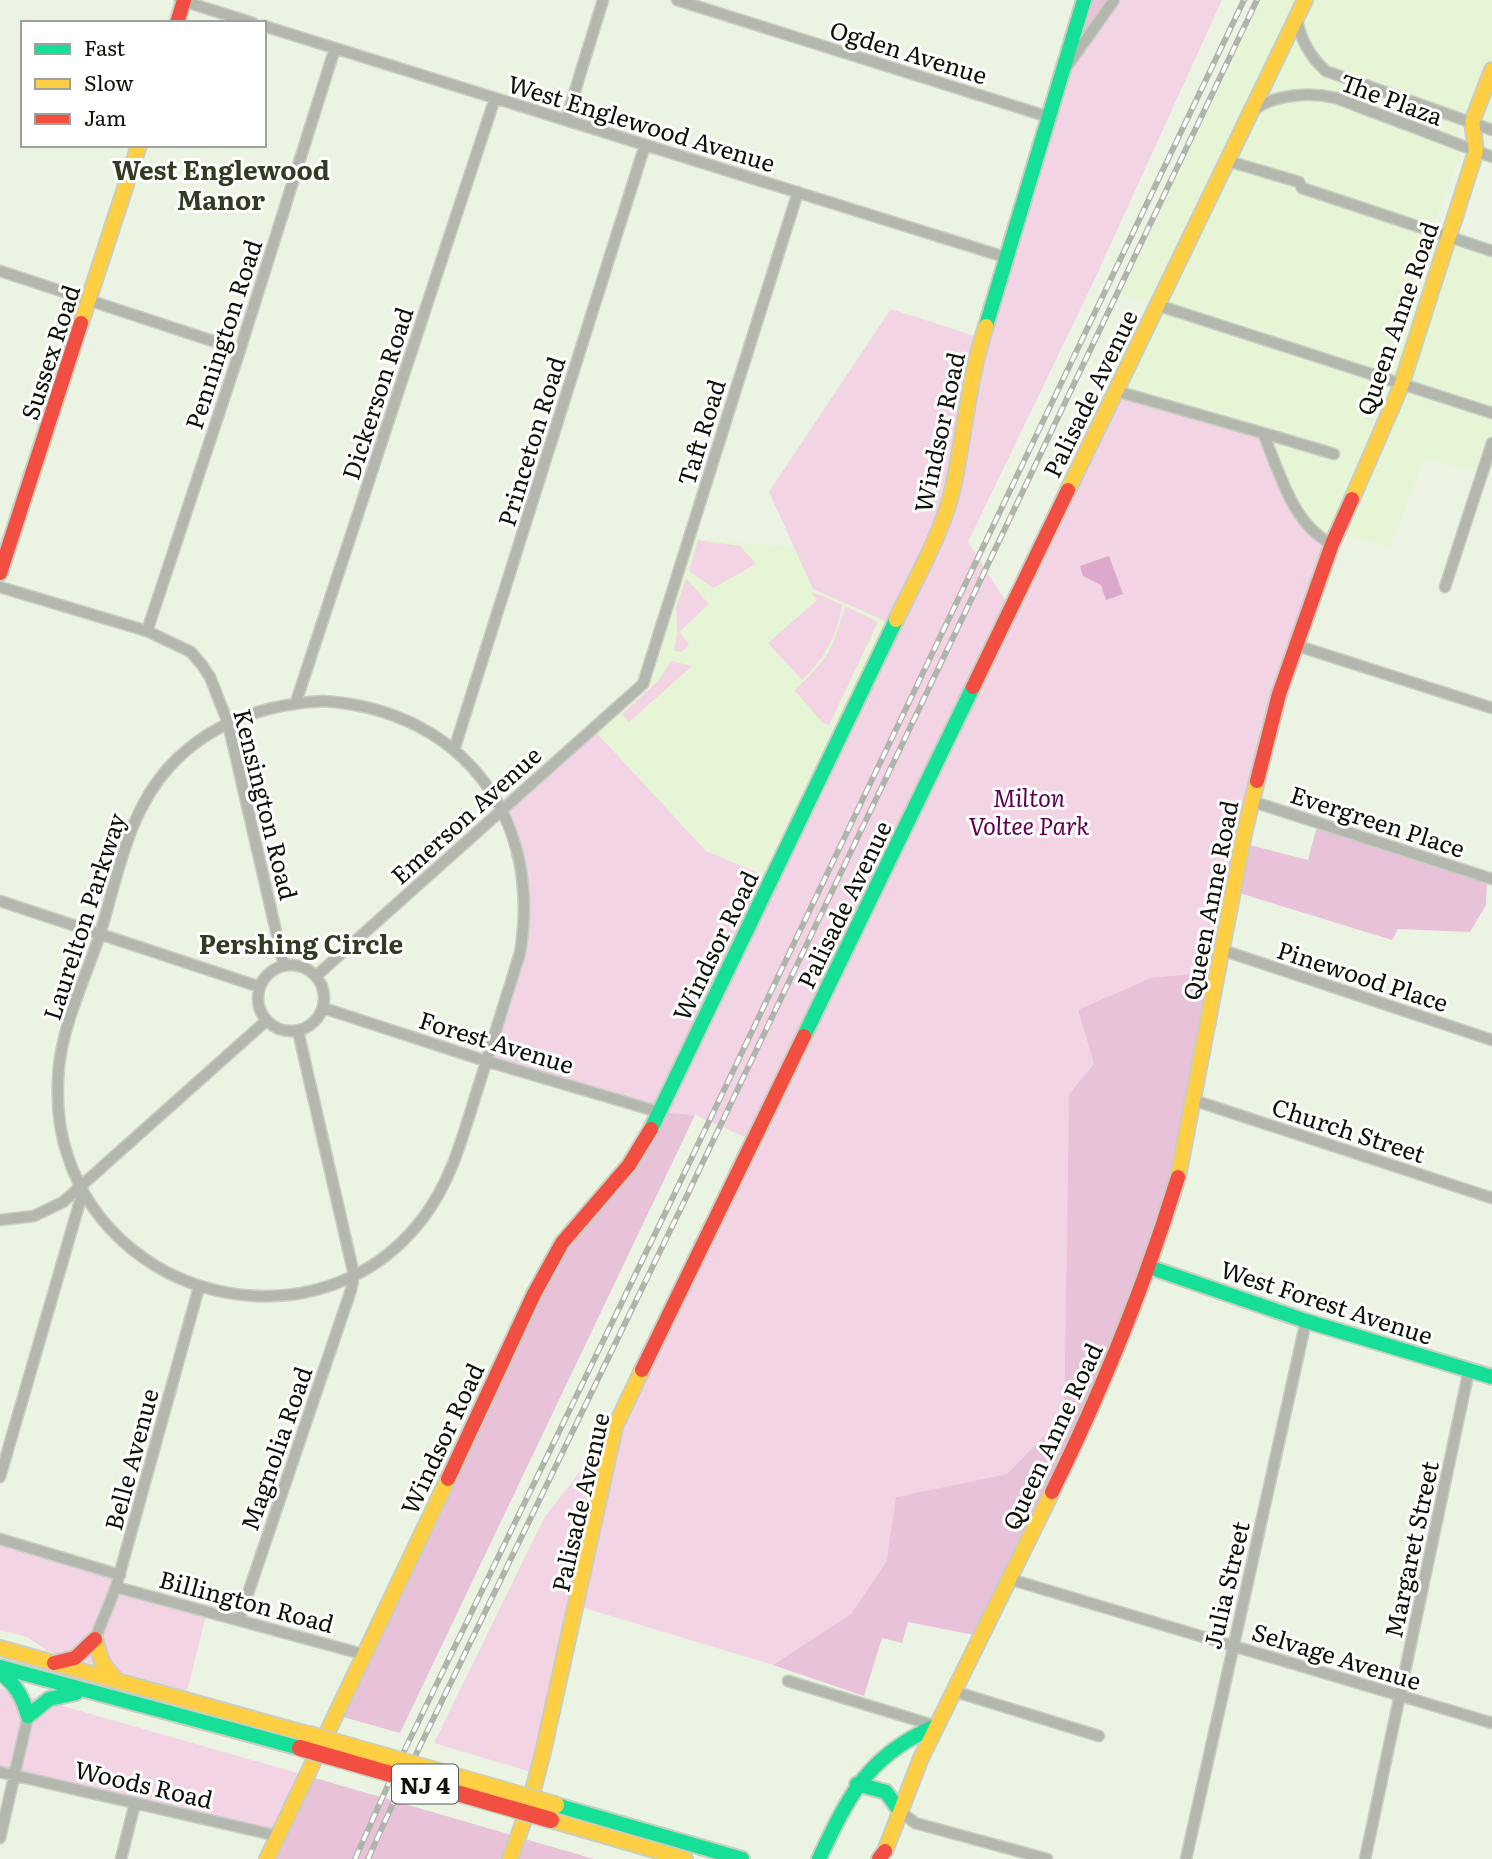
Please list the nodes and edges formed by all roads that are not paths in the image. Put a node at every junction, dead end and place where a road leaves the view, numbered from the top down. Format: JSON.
{"nodes":[{"id":1,"x":183,"y":0,"type":"edge"},
{"id":2,"x":603,"y":0,"type":"edge"},
{"id":3,"x":677,"y":0,"type":"edge"},
{"id":4,"x":1084,"y":0,"type":"edge"},
{"id":5,"x":1114,"y":0,"type":"edge"},
{"id":6,"x":1305,"y":0,"type":"edge"},
{"id":7,"x":1297,"y":18,"type":"junction"},
{"id":8,"x":178,"y":21,"type":"edge"},
{"id":9,"x":247,"y":21,"type":"edge"},
{"id":10,"x":266,"y":27,"type":"edge"},
{"id":11,"x":335,"y":48,"type":"junction"},
{"id":12,"x":1492,"y":70,"type":"edge"},
{"id":13,"x":1062,"y":75,"type":"junction"},
{"id":14,"x":495,"y":98,"type":"junction"},
{"id":15,"x":1252,"y":111,"type":"junction"},
{"id":16,"x":1049,"y":117,"type":"junction"},
{"id":17,"x":566,"y":120,"type":"junction"},
{"id":18,"x":1472,"y":122,"type":"junction"},
{"id":19,"x":1492,"y":130,"type":"edge"},
{"id":20,"x":645,"y":145,"type":"junction"},
{"id":21,"x":138,"y":147,"type":"edge"},
{"id":22,"x":1476,"y":151,"type":"junction"},
{"id":23,"x":1492,"y":157,"type":"edge"},
{"id":24,"x":1228,"y":161,"type":"junction"},
{"id":25,"x":798,"y":192,"type":"junction"},
{"id":26,"x":1449,"y":236,"type":"junction"},
{"id":27,"x":1492,"y":251,"type":"edge"},
{"id":28,"x":1008,"y":258,"type":"junction"},
{"id":29,"x":0,"y":271,"type":"edge"},
{"id":30,"x":90,"y":299,"type":"junction"},
{"id":31,"x":1157,"y":305,"type":"junction"},
{"id":32,"x":240,"y":350,"type":"junction"},
{"id":33,"x":1401,"y":386,"type":"junction"},
{"id":34,"x":1116,"y":391,"type":"junction"},
{"id":35,"x":1492,"y":413,"type":"edge"},
{"id":36,"x":1262,"y":433,"type":"junction"},
{"id":37,"x":1492,"y":443,"type":"edge"},
{"id":38,"x":1334,"y":454,"type":"dead end"},
{"id":39,"x":1332,"y":544,"type":"junction"},
{"id":40,"x":0,"y":573,"type":"edge"},
{"id":41,"x":0,"y":587,"type":"edge"},
{"id":42,"x":1445,"y":587,"type":"dead end"},
{"id":43,"x":147,"y":632,"type":"junction"},
{"id":44,"x":1295,"y":645,"type":"junction"},
{"id":45,"x":643,"y":684,"type":"joint"},
{"id":46,"x":296,"y":702,"type":"junction"},
{"id":47,"x":1492,"y":708,"type":"edge"},
{"id":48,"x":228,"y":723,"type":"junction"},
{"id":49,"x":454,"y":750,"type":"junction"},
{"id":50,"x":1251,"y":801,"type":"junction"},
{"id":51,"x":502,"y":810,"type":"junction"},
{"id":52,"x":1492,"y":879,"type":"edge"},
{"id":53,"x":0,"y":901,"type":"edge"},
{"id":54,"x":100,"y":934,"type":"junction"},
{"id":55,"x":1222,"y":950,"type":"junction"},
{"id":56,"x":284,"y":966,"type":"junction"},
{"id":57,"x":316,"y":976,"type":"junction"},
{"id":58,"x":260,"y":987,"type":"junction"},
{"id":59,"x":323,"y":1008,"type":"junction"},
{"id":60,"x":266,"y":1021,"type":"junction"},
{"id":61,"x":298,"y":1031,"type":"junction"},
{"id":62,"x":1492,"y":1040,"type":"edge"},
{"id":63,"x":486,"y":1061,"type":"junction"},
{"id":64,"x":1193,"y":1100,"type":"junction"},
{"id":65,"x":659,"y":1112,"type":"junction"},
{"id":66,"x":81,"y":1189,"type":"junction"},
{"id":67,"x":1492,"y":1198,"type":"edge"},
{"id":68,"x":0,"y":1220,"type":"edge"},
{"id":69,"x":1149,"y":1267,"type":"junction"},
{"id":70,"x":354,"y":1275,"type":"junction"},
{"id":71,"x":199,"y":1287,"type":"junction"},
{"id":72,"x":1306,"y":1321,"type":"junction"},
{"id":73,"x":1469,"y":1370,"type":"junction"},
{"id":74,"x":1492,"y":1377,"type":"edge"},
{"id":75,"x":0,"y":1477,"type":"edge"},
{"id":76,"x":0,"y":1539,"type":"edge"},
{"id":77,"x":120,"y":1575,"type":"junction"},
{"id":78,"x":1009,"y":1579,"type":"junction"},
{"id":79,"x":116,"y":1587,"type":"junction"},
{"id":80,"x":240,"y":1620,"type":"junction"},
{"id":81,"x":95,"y":1639,"type":"junction"},
{"id":82,"x":1232,"y":1645,"type":"junction"},
{"id":83,"x":0,"y":1648,"type":"edge"},
{"id":84,"x":366,"y":1655,"type":"junction"},
{"id":85,"x":53,"y":1664,"type":"junction"},
{"id":86,"x":0,"y":1667,"type":"edge"},
{"id":87,"x":0,"y":1673,"type":"edge"},
{"id":88,"x":117,"y":1681,"type":"junction"},
{"id":89,"x":788,"y":1681,"type":"dead end"},
{"id":90,"x":953,"y":1691,"type":"junction"},
{"id":91,"x":90,"y":1692,"type":"junction"},
{"id":92,"x":1400,"y":1696,"type":"junction"},
{"id":93,"x":28,"y":1716,"type":"junction"},
{"id":94,"x":1492,"y":1723,"type":"edge"},
{"id":95,"x":936,"y":1726,"type":"junction"},
{"id":96,"x":1099,"y":1736,"type":"dead end"},
{"id":97,"x":304,"y":1741,"type":"junction"},
{"id":98,"x":0,"y":1772,"type":"edge"},
{"id":99,"x":15,"y":1775,"type":"junction"},
{"id":100,"x":858,"y":1783,"type":"junction"},
{"id":101,"x":135,"y":1803,"type":"junction"},
{"id":102,"x":899,"y":1810,"type":"junction"},
{"id":103,"x":553,"y":1812,"type":"junction"},
{"id":104,"x":278,"y":1836,"type":"junction"},
{"id":105,"x":0,"y":1838,"type":"edge"},
{"id":106,"x":883,"y":1856,"type":"edge"},
{"id":107,"x":121,"y":1859,"type":"edge"},
{"id":108,"x":267,"y":1859,"type":"edge"},
{"id":109,"x":510,"y":1859,"type":"edge"},
{"id":110,"x":685,"y":1859,"type":"edge"},
{"id":111,"x":742,"y":1859,"type":"edge"},
{"id":112,"x":819,"y":1859,"type":"edge"},
{"id":113,"x":1047,"y":1859,"type":"edge"},
{"id":114,"x":1186,"y":1859,"type":"edge"},
{"id":115,"x":1365,"y":1859,"type":"edge"}],
"edges":[{"from":1,"to":8,"type":"main road"},
{"from":1,"to":9,"type":"street"},
{"from":2,"to":17,"type":"street"},
{"from":3,"to":16,"type":"street","name":"Ogden Avenue"},
{"from":4,"to":13,"type":"main road","name":"Windsor Road"},
{"from":5,"to":13,"type":"street"},
{"from":6,"to":7,"type":"main road","name":"Palisade Avenue"},
{"from":7,"to":15,"type":"main road","name":"Palisade Avenue"},
{"from":7,"to":18,"type":"street","name":"The Plaza"},
{"from":10,"to":11,"type":"street","name":"West Englewood Avenue"},
{"from":11,"to":14,"type":"street","name":"West Englewood Avenue"},
{"from":11,"to":32,"type":"street","name":"Pennington Road"},
{"from":12,"to":18,"type":"main road","name":"Queen Anne Road"},
{"from":13,"to":16,"type":"main road","name":"Windsor Road"},
{"from":14,"to":17,"type":"street","name":"West Englewood Avenue"},
{"from":14,"to":46,"type":"street","name":"Dickerson Road"},
{"from":15,"to":22,"type":"street","name":"The Plaza"},
{"from":15,"to":24,"type":"main road","name":"Palisade Avenue"},
{"from":16,"to":28,"type":"main road","name":"Windsor Road"},
{"from":17,"to":20,"type":"street","name":"West Englewood Avenue"},
{"from":18,"to":19,"type":"street","name":"The Plaza"},
{"from":18,"to":22,"type":"main road","name":"Queen Anne Road"},
{"from":20,"to":25,"type":"street","name":"West Englewood Avenue"},
{"from":20,"to":49,"type":"street","name":"Princeton Road"},
{"from":21,"to":30,"type":"main road","name":"Sussex Road"},
{"from":22,"to":23,"type":"street","name":"The Plaza"},
{"from":22,"to":26,"type":"main road","name":"Queen Anne Road"},
{"from":24,"to":26,"type":"street"},
{"from":24,"to":31,"type":"main road","name":"Palisade Avenue"},
{"from":25,"to":28,"type":"street","name":"West Englewood Avenue"},
{"from":25,"to":45,"type":"street","name":"Taft Road"},
{"from":26,"to":27,"type":"street"},
{"from":26,"to":33,"type":"main road","name":"Queen Anne Road"},
{"from":28,"to":65,"type":"main road","name":"Windsor Road"},
{"from":29,"to":30,"type":"street"},
{"from":30,"to":32,"type":"street"},
{"from":30,"to":40,"type":"main road","name":"Sussex Road"},
{"from":31,"to":33,"type":"street"},
{"from":31,"to":34,"type":"main road","name":"Palisade Avenue"},
{"from":32,"to":43,"type":"street","name":"Pennington Road"},
{"from":33,"to":35,"type":"street"},
{"from":33,"to":39,"type":"main road","name":"Queen Anne Road"},
{"from":34,"to":36,"type":"street"},
{"from":34,"to":109,"type":"main road","name":"Palisade Avenue"},
{"from":36,"to":38,"type":"street"},
{"from":36,"to":39,"type":"street"},
{"from":37,"to":42,"type":"street"},
{"from":39,"to":44,"type":"main road","name":"Queen Anne Road"},
{"from":41,"to":43,"type":"street","name":"Kensington Road"},
{"from":43,"to":48,"type":"street","name":"Kensington Road"},
{"from":44,"to":47,"type":"street"},
{"from":44,"to":50,"type":"main road","name":"Queen Anne Road"},
{"from":45,"to":51,"type":"street","name":"Emerson Avenue"},
{"from":46,"to":48,"type":"street","name":"Laurelton Parkway"},
{"from":46,"to":49,"type":"street","name":"Laurelton Parkway"},
{"from":48,"to":54,"type":"street","name":"Laurelton Parkway"},
{"from":48,"to":56,"type":"street","name":"Kensington Road"},
{"from":49,"to":51,"type":"street","name":"Laurelton Parkway"},
{"from":50,"to":52,"type":"street","name":"Evergreen Place"},
{"from":50,"to":55,"type":"main road","name":"Queen Anne Road"},
{"from":51,"to":57,"type":"street","name":"Emerson Avenue"},
{"from":51,"to":63,"type":"street","name":"Laurelton Parkway"},
{"from":53,"to":54,"type":"street"},
{"from":54,"to":58,"type":"street"},
{"from":54,"to":66,"type":"street","name":"Laurelton Parkway"},
{"from":55,"to":62,"type":"street","name":"Pinewood Place"},
{"from":55,"to":64,"type":"main road","name":"Queen Anne Road"},
{"from":56,"to":57,"type":"street"},
{"from":56,"to":58,"type":"street"},
{"from":57,"to":59,"type":"street"},
{"from":58,"to":60,"type":"street"},
{"from":59,"to":61,"type":"street"},
{"from":59,"to":63,"type":"street","name":"Forest Avenue"},
{"from":60,"to":61,"type":"street"},
{"from":60,"to":66,"type":"street"},
{"from":61,"to":70,"type":"street"},
{"from":63,"to":65,"type":"street","name":"Forest Avenue"},
{"from":63,"to":70,"type":"street","name":"Laurelton Parkway"},
{"from":64,"to":67,"type":"street","name":"Church Street"},
{"from":64,"to":69,"type":"main road","name":"Queen Anne Road"},
{"from":65,"to":84,"type":"main road","name":"Windsor Road"},
{"from":66,"to":68,"type":"street"},
{"from":66,"to":71,"type":"street","name":"Laurelton Parkway"},
{"from":66,"to":75,"type":"street"},
{"from":69,"to":72,"type":"main road","name":"West Forest Avenue"},
{"from":69,"to":78,"type":"main road","name":"Queen Anne Road"},
{"from":70,"to":71,"type":"street","name":"Laurelton Parkway"},
{"from":70,"to":80,"type":"street","name":"Magnolia Road"},
{"from":71,"to":77,"type":"street","name":"Belle Avenue"},
{"from":72,"to":73,"type":"main road","name":"West Forest Avenue"},
{"from":72,"to":82,"type":"street","name":"Julia Street"},
{"from":73,"to":74,"type":"main road","name":"West Forest Avenue"},
{"from":73,"to":92,"type":"street","name":"Margaret Street"},
{"from":76,"to":77,"type":"street"},
{"from":77,"to":79,"type":"street","name":"Belle Avenue"},
{"from":78,"to":82,"type":"street","name":"Selvage Avenue"},
{"from":78,"to":90,"type":"main road","name":"Queen Anne Road"},
{"from":79,"to":80,"type":"street","name":"Billington Road"},
{"from":79,"to":81,"type":"street","name":"Belle Avenue"},
{"from":80,"to":84,"type":"street","name":"Billington Road"},
{"from":81,"to":85,"type":"main road"},
{"from":81,"to":88,"type":"main road"},
{"from":82,"to":92,"type":"street","name":"Selvage Avenue"},
{"from":82,"to":114,"type":"street","name":"Julia Street"},
{"from":83,"to":85,"type":"main road","number":"NJ 4"},
{"from":84,"to":104,"type":"main road","name":"Windsor Road"},
{"from":85,"to":88,"type":"main road","number":"NJ 4"},
{"from":86,"to":91,"type":"main road","number":"NJ 4"},
{"from":87,"to":93,"type":"main road"},
{"from":88,"to":97,"type":"main road","number":"NJ 4"},
{"from":89,"to":95,"type":"street"},
{"from":90,"to":95,"type":"main road","name":"Queen Anne Road"},
{"from":90,"to":96,"type":"street"},
{"from":91,"to":93,"type":"main road"},
{"from":91,"to":97,"type":"main road","number":"NJ 4"},
{"from":92,"to":94,"type":"street","name":"Selvage Avenue"},
{"from":92,"to":115,"type":"street","name":"Margaret Street"},
{"from":93,"to":99,"type":"street"},
{"from":95,"to":100,"type":"main road"},
{"from":95,"to":102,"type":"main road","name":"Queen Anne Road"},
{"from":97,"to":103,"type":"main road","number":"NJ 4","bridge":true},
{"from":98,"to":99,"type":"street","name":"Woods Road"},
{"from":99,"to":101,"type":"street","name":"Woods Road"},
{"from":99,"to":105,"type":"street"},
{"from":100,"to":102,"type":"main road"},
{"from":100,"to":112,"type":"main road"},
{"from":101,"to":104,"type":"street","name":"Woods Road"},
{"from":101,"to":107,"type":"street"},
{"from":102,"to":106,"type":"main road","name":"Queen Anne Road"},
{"from":102,"to":113,"type":"street"},
{"from":103,"to":110,"type":"main road","number":"NJ 4"},
{"from":103,"to":111,"type":"main road","number":"NJ 4"},
{"from":104,"to":108,"type":"main road","name":"Windsor Road"}]}
